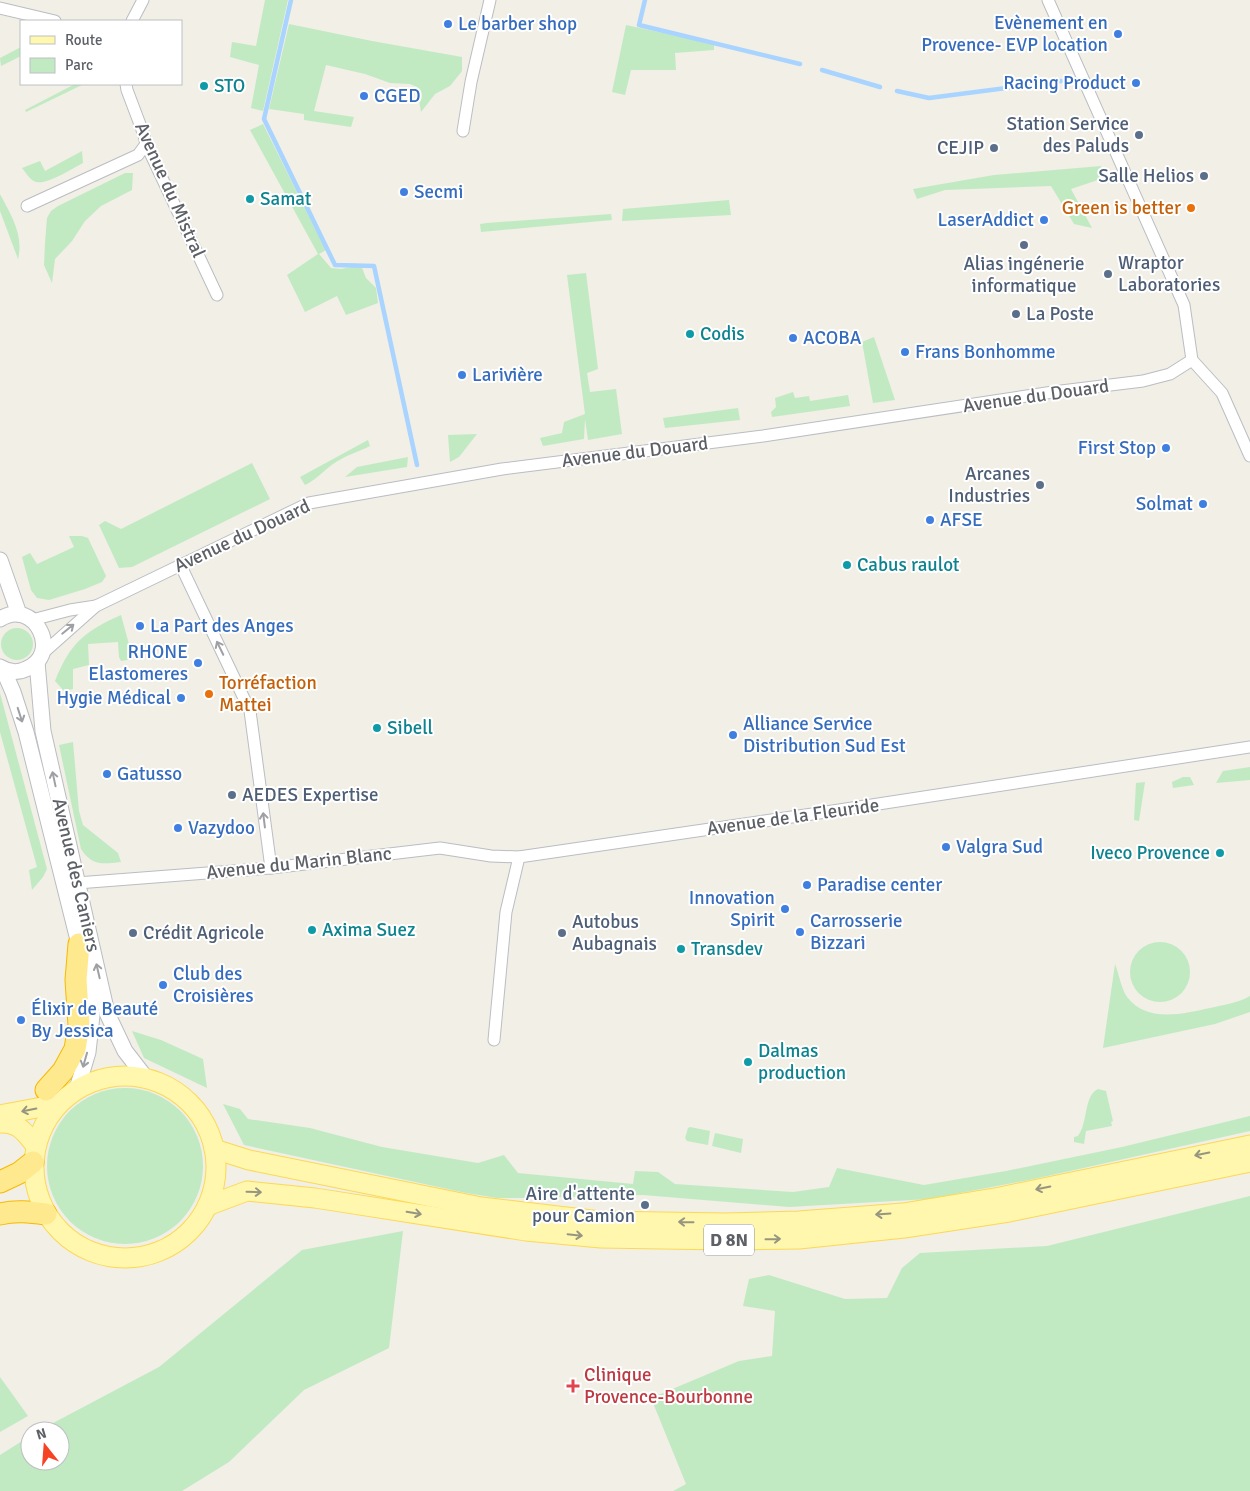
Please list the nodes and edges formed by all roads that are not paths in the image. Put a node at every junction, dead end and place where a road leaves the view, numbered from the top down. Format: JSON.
{"nodes":[{"id":1,"x":143,"y":0,"type":"edge"},
{"id":2,"x":490,"y":0,"type":"edge"},
{"id":3,"x":1048,"y":0,"type":"edge"},
{"id":4,"x":0,"y":8,"type":"edge"},
{"id":5,"x":51,"y":20,"type":"edge"},
{"id":6,"x":133,"y":20,"type":"edge"},
{"id":7,"x":126,"y":85,"type":"edge"},
{"id":8,"x":463,"y":131,"type":"dead end"},
{"id":9,"x":146,"y":144,"type":"junction"},
{"id":10,"x":27,"y":206,"type":"dead end"},
{"id":11,"x":217,"y":295,"type":"dead end"},
{"id":12,"x":1192,"y":360,"type":"junction"},
{"id":13,"x":1250,"y":456,"type":"edge"},
{"id":14,"x":0,"y":560,"type":"edge"},
{"id":15,"x":180,"y":564,"type":"junction"},
{"id":16,"x":96,"y":606,"type":"junction"},
{"id":17,"x":26,"y":617,"type":"junction"},
{"id":18,"x":0,"y":619,"type":"edge"},
{"id":19,"x":40,"y":658,"type":"junction"},
{"id":20,"x":1,"y":668,"type":"edge"},
{"id":21,"x":1250,"y":747,"type":"edge"},
{"id":22,"x":519,"y":858,"type":"junction"},
{"id":23,"x":271,"y":868,"type":"junction"},
{"id":24,"x":77,"y":883,"type":"junction"},
{"id":25,"x":79,"y":944,"type":"junction"},
{"id":26,"x":494,"y":1040,"type":"dead end"},
{"id":27,"x":146,"y":1078,"type":"junction"},
{"id":28,"x":77,"y":1089,"type":"junction"},
{"id":29,"x":52,"y":1097,"type":"junction"},
{"id":30,"x":0,"y":1115,"type":"edge"},
{"id":31,"x":0,"y":1123,"type":"edge"},
{"id":32,"x":1250,"y":1145,"type":"edge"},
{"id":33,"x":214,"y":1148,"type":"junction"},
{"id":34,"x":34,"y":1154,"type":"junction"},
{"id":35,"x":1250,"y":1162,"type":"edge"},
{"id":36,"x":0,"y":1182,"type":"edge"},
{"id":37,"x":207,"y":1206,"type":"junction"},
{"id":38,"x":0,"y":1214,"type":"edge"},
{"id":39,"x":46,"y":1214,"type":"junction"}],
"edges":[{"from":1,"to":6,"type":"street"},
{"from":2,"to":8,"type":"street"},
{"from":3,"to":12,"type":"street"},
{"from":4,"to":5,"type":"street"},
{"from":7,"to":9,"type":"street","name":"Avenue du Mistral"},
{"from":9,"to":10,"type":"street"},
{"from":9,"to":11,"type":"street","name":"Avenue du Mistral"},
{"from":12,"to":13,"type":"street"},
{"from":12,"to":15,"type":"street","name":"Avenue du Douard"},
{"from":14,"to":17,"type":"street"},
{"from":15,"to":16,"type":"street","name":"Avenue du Douard"},
{"from":23,"to":15,"type":"street","one_way":true},
{"from":16,"to":17,"type":"street","name":"Avenue du Douard"},
{"from":19,"to":16,"type":"street","name":"Avenue du Douard","one_way":true},
{"from":17,"to":18,"type":"street"},
{"from":17,"to":19,"type":"street","name":"Avenue des Caniers"},
{"from":19,"to":20,"type":"street"},
{"from":24,"to":19,"type":"street","name":"Avenue des Caniers","one_way":true},
{"from":20,"to":25,"type":"street","name":"Avenue des Caniers","one_way":true},
{"from":21,"to":22,"type":"street","name":"Avenue de la Fleuride"},
{"from":22,"to":23,"type":"street","name":"Avenue du Marin Blanc"},
{"from":22,"to":26,"type":"street"},
{"from":23,"to":24,"type":"street","name":"Avenue du Marin Blanc"},
{"from":27,"to":24,"type":"street","name":"Avenue des Caniers","one_way":true},
{"from":25,"to":28,"type":"street","name":"Avenue des Caniers","one_way":true},
{"from":25,"to":29,"type":"highway"},
{"from":27,"to":28,"type":"main road"},
{"from":27,"to":33,"type":"main road"},
{"from":28,"to":29,"type":"main road"},
{"from":29,"to":30,"type":"main road","one_way":true},
{"from":29,"to":34,"type":"main road"},
{"from":31,"to":34,"type":"main road"},
{"from":32,"to":33,"type":"main road","number":"D 8N","one_way":true},
{"from":33,"to":37,"type":"main road"},
{"from":34,"to":36,"type":"highway"},
{"from":34,"to":39,"type":"main road"},
{"from":37,"to":35,"type":"main road","number":"D 8N","one_way":true},
{"from":37,"to":39,"type":"main road"},
{"from":38,"to":39,"type":"highway"}]}
